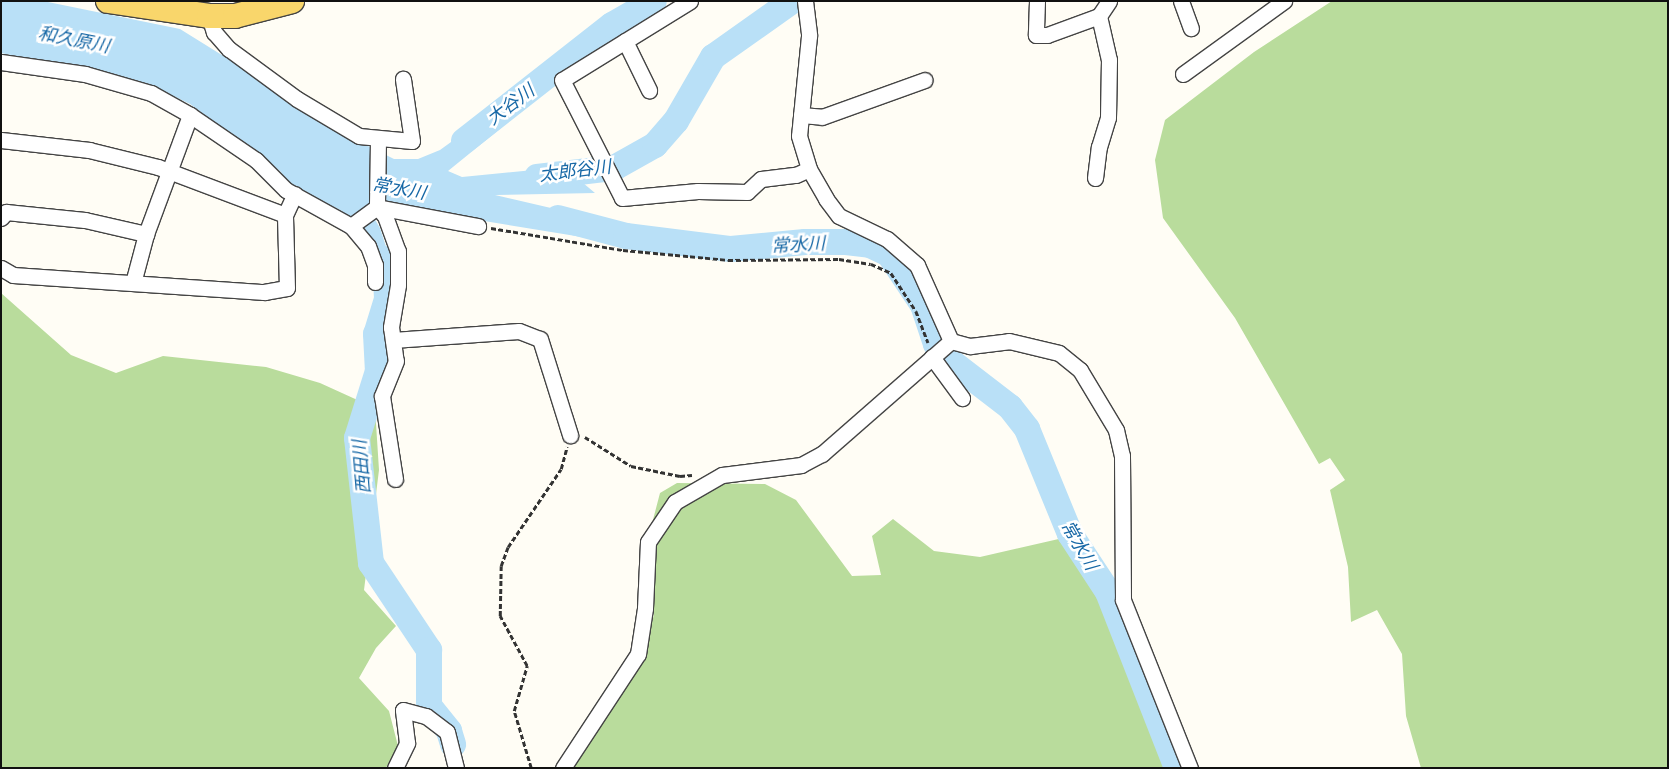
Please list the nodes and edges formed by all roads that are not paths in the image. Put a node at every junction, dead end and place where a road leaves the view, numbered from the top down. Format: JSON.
{"nodes":[{"id":1,"x":690,"y":1,"type":"edge"},
{"id":2,"x":1037,"y":1,"type":"edge"},
{"id":3,"x":1109,"y":1,"type":"edge"},
{"id":4,"x":1181,"y":1,"type":"edge"},
{"id":5,"x":1284,"y":1,"type":"edge"},
{"id":6,"x":120,"y":2,"type":"edge"},
{"id":7,"x":284,"y":2,"type":"edge"},
{"id":8,"x":805,"y":2,"type":"edge"},
{"id":9,"x":209,"y":16,"type":"junction"},
{"id":10,"x":1099,"y":16,"type":"junction"},
{"id":11,"x":1191,"y":28,"type":"dead end"},
{"id":12,"x":625,"y":42,"type":"junction"},
{"id":13,"x":1,"y":62,"type":"edge"},
{"id":14,"x":1183,"y":74,"type":"dead end"},
{"id":15,"x":404,"y":79,"type":"dead end"},
{"id":16,"x":925,"y":80,"type":"dead end"},
{"id":17,"x":649,"y":90,"type":"dead end"},
{"id":18,"x":801,"y":114,"type":"junction"},
{"id":19,"x":190,"y":115,"type":"junction"},
{"id":20,"x":1,"y":140,"type":"edge"},
{"id":21,"x":378,"y":140,"type":"junction"},
{"id":22,"x":809,"y":168,"type":"junction"},
{"id":23,"x":168,"y":171,"type":"junction"},
{"id":24,"x":1095,"y":178,"type":"dead end"},
{"id":25,"x":294,"y":194,"type":"junction"},
{"id":26,"x":377,"y":207,"type":"junction"},
{"id":27,"x":285,"y":216,"type":"junction"},
{"id":28,"x":1,"y":218,"type":"edge"},
{"id":29,"x":351,"y":226,"type":"junction"},
{"id":30,"x":478,"y":226,"type":"road end"},
{"id":31,"x":146,"y":234,"type":"junction"},
{"id":32,"x":1,"y":268,"type":"edge"},
{"id":33,"x":375,"y":282,"type":"dead end"},
{"id":34,"x":133,"y":283,"type":"junction"},
{"id":35,"x":393,"y":340,"type":"junction"},
{"id":36,"x":951,"y":341,"type":"junction"},
{"id":37,"x":932,"y":357,"type":"junction"},
{"id":38,"x":962,"y":398,"type":"dead end"},
{"id":39,"x":570,"y":435,"type":"road end"},
{"id":40,"x":395,"y":479,"type":"dead end"},
{"id":41,"x":395,"y":768,"type":"edge"},
{"id":42,"x":456,"y":768,"type":"edge"},
{"id":43,"x":563,"y":768,"type":"edge"},
{"id":44,"x":1190,"y":768,"type":"edge"}],
"edges":[{"from":1,"to":12,"type":"street"},
{"from":2,"to":10,"type":"street"},
{"from":3,"to":10,"type":"street"},
{"from":4,"to":11,"type":"street"},
{"from":5,"to":14,"type":"street"},
{"from":6,"to":9,"type":"main road"},
{"from":7,"to":9,"type":"main road"},
{"from":8,"to":18,"type":"street"},
{"from":9,"to":21,"type":"street"},
{"from":10,"to":24,"type":"street"},
{"from":12,"to":17,"type":"street"},
{"from":12,"to":22,"type":"street"},
{"from":13,"to":19,"type":"street"},
{"from":15,"to":21,"type":"street"},
{"from":16,"to":18,"type":"street"},
{"from":18,"to":22,"type":"street"},
{"from":19,"to":23,"type":"street"},
{"from":19,"to":25,"type":"street"},
{"from":20,"to":23,"type":"street"},
{"from":21,"to":26,"type":"street"},
{"from":22,"to":36,"type":"street"},
{"from":23,"to":27,"type":"street"},
{"from":23,"to":31,"type":"street"},
{"from":25,"to":27,"type":"street"},
{"from":25,"to":29,"type":"street"},
{"from":26,"to":29,"type":"street"},
{"from":26,"to":30,"type":"street"},
{"from":26,"to":35,"type":"street"},
{"from":27,"to":34,"type":"street"},
{"from":28,"to":31,"type":"street"},
{"from":29,"to":33,"type":"street"},
{"from":31,"to":34,"type":"street"},
{"from":32,"to":34,"type":"street"},
{"from":35,"to":39,"type":"street"},
{"from":35,"to":40,"type":"street"},
{"from":36,"to":37,"type":"street"},
{"from":36,"to":44,"type":"street"},
{"from":37,"to":38,"type":"street"},
{"from":37,"to":43,"type":"street"},
{"from":41,"to":42,"type":"street"}]}
